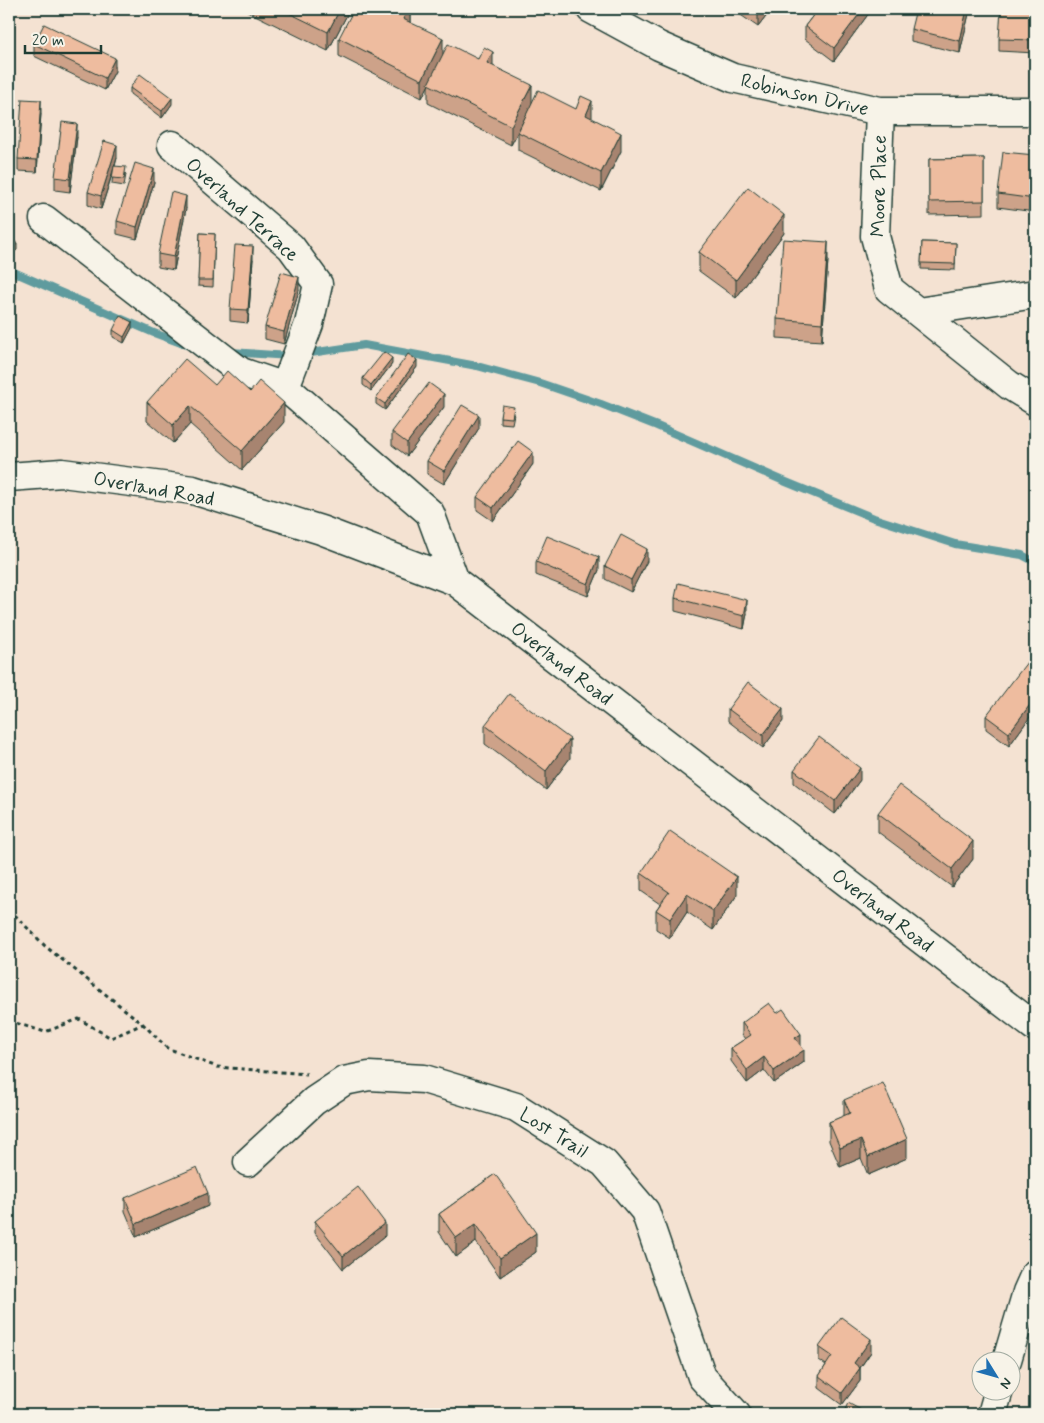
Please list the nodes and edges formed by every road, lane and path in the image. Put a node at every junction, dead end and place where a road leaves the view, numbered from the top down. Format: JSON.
{"nodes":[{"id":1,"x":591,"y":9,"type":"edge"},
{"id":2,"x":1035,"y":111,"type":"edge"},
{"id":3,"x":880,"y":112,"type":"junction"},
{"id":4,"x":172,"y":145,"type":"dead end"},
{"id":5,"x":44,"y":219,"type":"dead end"},
{"id":6,"x":1035,"y":294,"type":"edge"},
{"id":7,"x":918,"y":312,"type":"junction"},
{"id":8,"x":285,"y":388,"type":"junction"},
{"id":9,"x":1035,"y":401,"type":"edge"},
{"id":10,"x":9,"y":477,"type":"edge"},
{"id":11,"x":455,"y":581,"type":"junction"},
{"id":12,"x":9,"y":910,"type":"edge"},
{"id":13,"x":9,"y":1021,"type":"edge"},
{"id":14,"x":142,"y":1024,"type":"junction"},
{"id":15,"x":1035,"y":1027,"type":"edge"},
{"id":16,"x":337,"y":1086,"type":"junction"},
{"id":17,"x":248,"y":1162,"type":"dead end"},
{"id":18,"x":1035,"y":1274,"type":"edge"},
{"id":19,"x":1010,"y":1350,"type":"edge"},
{"id":20,"x":996,"y":1400,"type":"edge"},
{"id":21,"x":736,"y":1414,"type":"edge"},
{"id":22,"x":992,"y":1414,"type":"edge"}],
"edges":[{"from":1,"to":3,"type":"street","name":"Robinson Drive"},
{"from":2,"to":3,"type":"street","name":"Robinson Drive"},
{"from":3,"to":7,"type":"street","name":"Moore Place"},
{"from":4,"to":8,"type":"street","name":"Overland Terrace"},
{"from":5,"to":8,"type":"street"},
{"from":6,"to":7,"type":"street"},
{"from":7,"to":9,"type":"street"},
{"from":8,"to":11,"type":"street"},
{"from":10,"to":11,"type":"street","name":"Overland Road"},
{"from":11,"to":15,"type":"street","name":"Overland Road"},
{"from":12,"to":14,"type":"path"},
{"from":13,"to":14,"type":"path"},
{"from":14,"to":16,"type":"path"},
{"from":16,"to":17,"type":"street","name":"Lost Trail"},
{"from":16,"to":21,"type":"street","name":"Lost Trail"},
{"from":18,"to":19,"type":"street"},
{"from":20,"to":22,"type":"street"}]}
